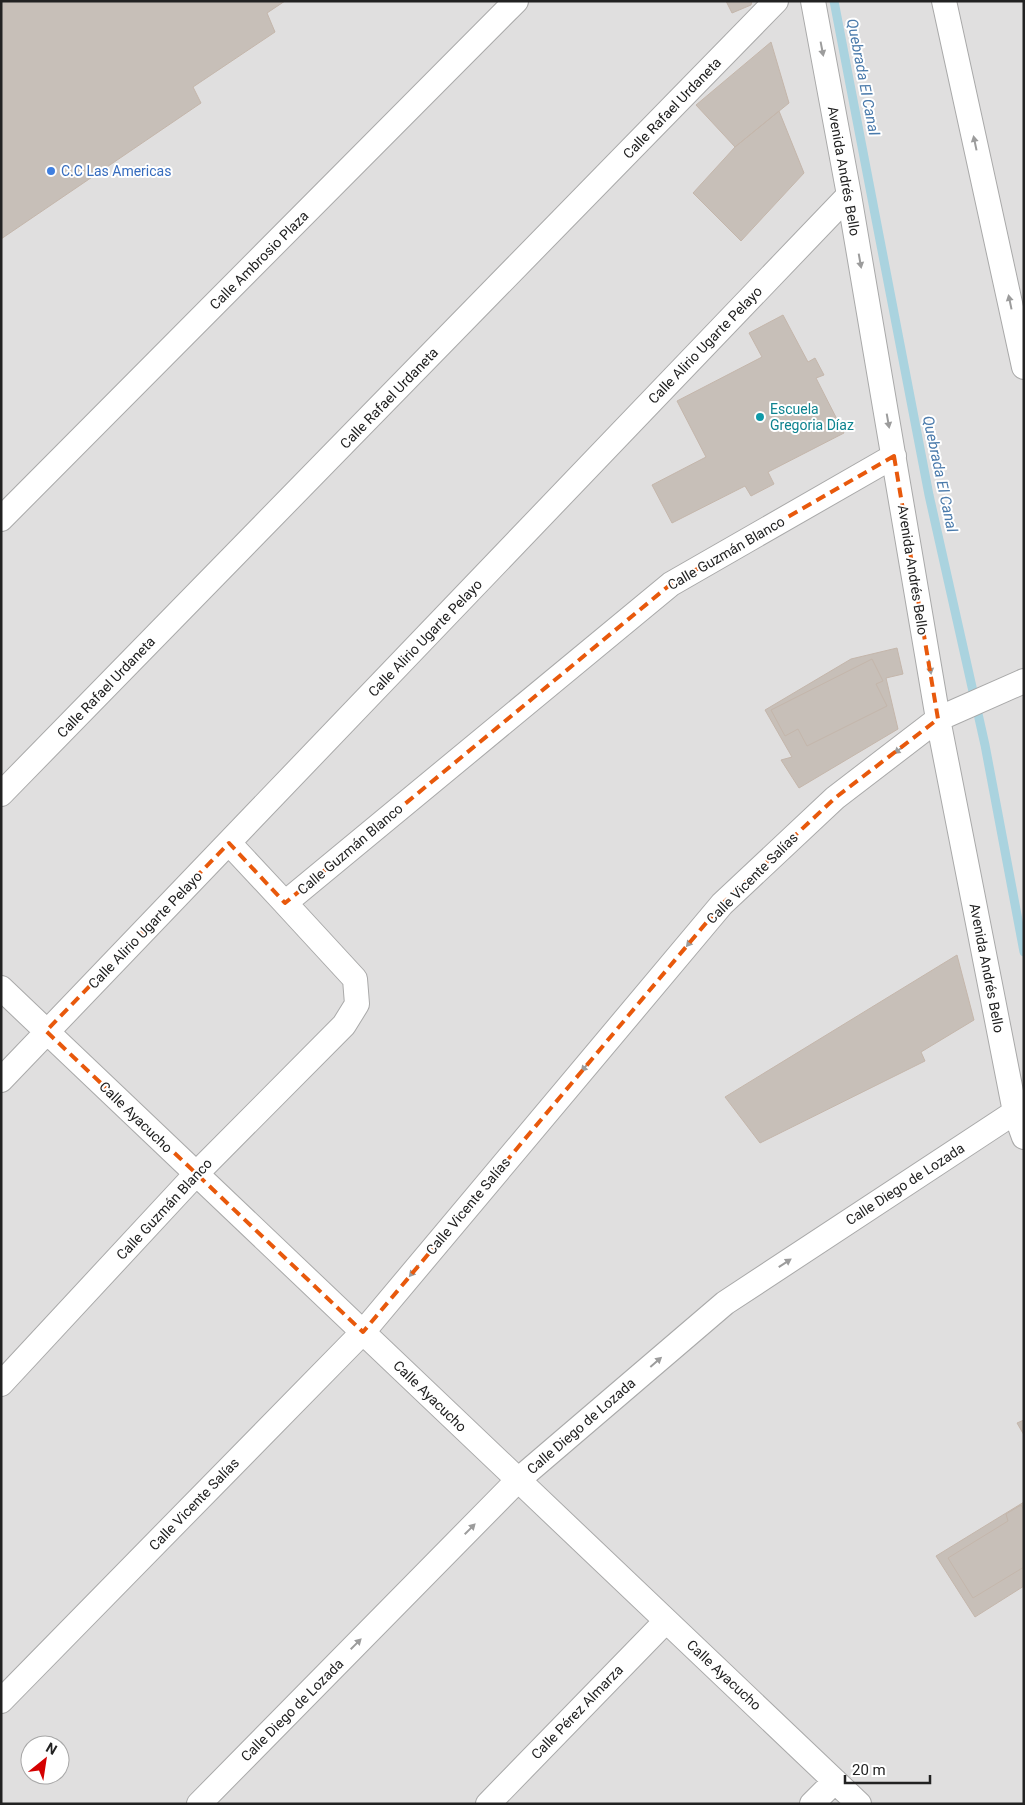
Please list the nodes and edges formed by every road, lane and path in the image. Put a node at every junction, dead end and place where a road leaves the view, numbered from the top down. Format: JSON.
{"nodes":[{"id":1,"x":516,"y":1,"type":"edge"},
{"id":2,"x":776,"y":1,"type":"edge"},
{"id":3,"x":812,"y":1,"type":"edge"},
{"id":4,"x":944,"y":1,"type":"edge"},
{"id":5,"x":849,"y":195,"type":"junction"},
{"id":6,"x":1024,"y":367,"type":"edge"},
{"id":7,"x":894,"y":456,"type":"junction"},
{"id":8,"x":1,"y":520,"type":"edge"},
{"id":9,"x":1024,"y":681,"type":"edge"},
{"id":10,"x":938,"y":719,"type":"junction"},
{"id":11,"x":1,"y":794,"type":"edge"},
{"id":12,"x":229,"y":843,"type":"junction"},
{"id":13,"x":285,"y":903,"type":"junction"},
{"id":14,"x":1,"y":988,"type":"edge"},
{"id":15,"x":46,"y":1031,"type":"junction"},
{"id":16,"x":1,"y":1080,"type":"edge"},
{"id":17,"x":1019,"y":1111,"type":"edge"},
{"id":18,"x":1024,"y":1137,"type":"edge"},
{"id":19,"x":196,"y":1174,"type":"junction"},
{"id":20,"x":363,"y":1332,"type":"junction"},
{"id":21,"x":1,"y":1384,"type":"edge"},
{"id":22,"x":518,"y":1480,"type":"junction"},
{"id":23,"x":666,"y":1621,"type":"junction"},
{"id":24,"x":1,"y":1701,"type":"edge"},
{"id":25,"x":835,"y":1781,"type":"junction"},
{"id":26,"x":199,"y":1804,"type":"edge"},
{"id":27,"x":488,"y":1804,"type":"edge"},
{"id":28,"x":812,"y":1804,"type":"edge"},
{"id":29,"x":859,"y":1804,"type":"edge"}],
"edges":[{"from":1,"to":8,"type":"street","name":"Calle Ambrosio Plaza"},
{"from":2,"to":11,"type":"street","name":"Calle Rafael Urdaneta"},
{"from":3,"to":5,"type":"street","name":"Avenida Andrés Bello","one_way":true},
{"from":6,"to":4,"type":"street","one_way":true},
{"from":5,"to":7,"type":"street","name":"Avenida Andrés Bello","one_way":true},
{"from":5,"to":12,"type":"street","name":"Calle Alirio Ugarte Pelayo"},
{"from":7,"to":10,"type":"street","name":"Avenida Andrés Bello","one_way":true},
{"from":7,"to":13,"type":"street","name":"Calle Guzmán Blanco"},
{"from":9,"to":10,"type":"street","name":"Calle Vicente Salías"},
{"from":10,"to":17,"type":"street","name":"Avenida Andrés Bello"},
{"from":10,"to":20,"type":"street","name":"Calle Vicente Salías","one_way":true},
{"from":12,"to":13,"type":"street"},
{"from":12,"to":15,"type":"street","name":"Calle Alirio Ugarte Pelayo"},
{"from":13,"to":19,"type":"street","name":"Calle Guzmán Blanco"},
{"from":14,"to":15,"type":"street","name":"Calle Ayacucho"},
{"from":15,"to":16,"type":"street","name":"Calle Alirio Ugarte Pelayo"},
{"from":15,"to":19,"type":"street","name":"Calle Ayacucho"},
{"from":17,"to":18,"type":"street","name":"Avenida Andrés Bello"},
{"from":22,"to":17,"type":"street","name":"Calle Diego de Lozada","one_way":true},
{"from":19,"to":20,"type":"street","name":"Calle Ayacucho"},
{"from":19,"to":21,"type":"street","name":"Calle Guzmán Blanco"},
{"from":20,"to":22,"type":"street","name":"Calle Ayacucho"},
{"from":20,"to":24,"type":"street","name":"Calle Vicente Salías"},
{"from":22,"to":23,"type":"street","name":"Calle Ayacucho"},
{"from":26,"to":22,"type":"street","name":"Calle Diego de Lozada","one_way":true},
{"from":23,"to":25,"type":"street","name":"Calle Ayacucho"},
{"from":23,"to":27,"type":"street","name":"Calle Pérez Almarza"},
{"from":25,"to":28,"type":"street"},
{"from":25,"to":29,"type":"street","name":"Calle Ayacucho"}]}
